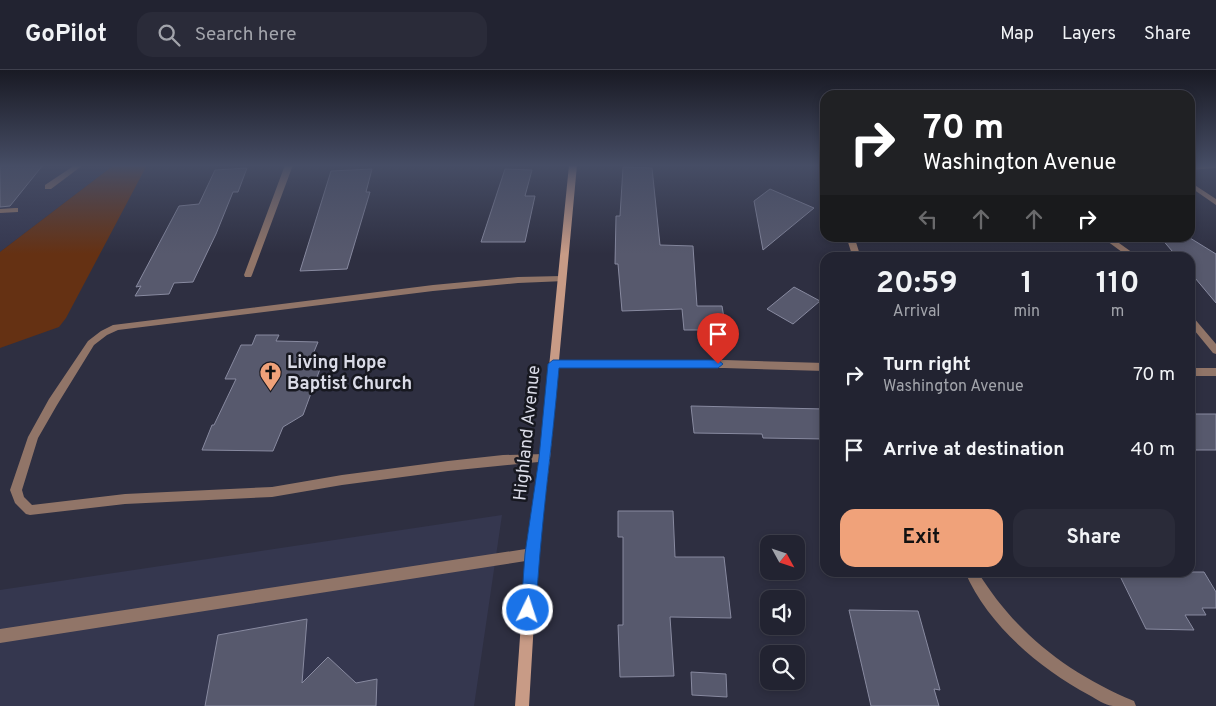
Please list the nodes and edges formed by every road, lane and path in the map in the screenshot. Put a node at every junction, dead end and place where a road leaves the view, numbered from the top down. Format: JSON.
{"nodes":[{"id":1,"x":278,"y":195,"type":"edge"},
{"id":2,"x":569,"y":195,"type":"edge"},
{"id":3,"x":1205,"y":195,"type":"edge"},
{"id":4,"x":1216,"y":203,"type":"edge"},
{"id":5,"x":15,"y":210,"type":"dead end"},
{"id":6,"x":0,"y":211,"type":"edge"},
{"id":7,"x":1113,"y":242,"type":"edge"},
{"id":8,"x":1127,"y":252,"type":"edge"},
{"id":9,"x":248,"y":275,"type":"dead end"},
{"id":10,"x":562,"y":279,"type":"junction"},
{"id":11,"x":1195,"y":325,"type":"edge"},
{"id":12,"x":1216,"y":351,"type":"edge"},
{"id":13,"x":553,"y":364,"type":"junction"},
{"id":14,"x":820,"y":368,"type":"edge"},
{"id":15,"x":1195,"y":372,"type":"edge"},
{"id":16,"x":1216,"y":372,"type":"edge"},
{"id":17,"x":545,"y":458,"type":"junction"},
{"id":18,"x":532,"y":554,"type":"junction"},
{"id":19,"x":975,"y":577,"type":"edge"},
{"id":20,"x":0,"y":636,"type":"edge"},
{"id":21,"x":522,"y":706,"type":"edge"},
{"id":22,"x":1128,"y":706,"type":"edge"}],
"edges":[{"from":1,"to":9,"type":"street"},
{"from":2,"to":10,"type":"street","name":"Highland Avenue"},
{"from":3,"to":4,"type":"street"},
{"from":5,"to":6,"type":"street"},
{"from":7,"to":8,"type":"street"},
{"from":10,"to":13,"type":"street","name":"Highland Avenue"},
{"from":10,"to":17,"type":"street"},
{"from":11,"to":12,"type":"street"},
{"from":13,"to":14,"type":"street"},
{"from":13,"to":17,"type":"street","name":"Highland Avenue"},
{"from":15,"to":16,"type":"street"},
{"from":17,"to":18,"type":"street","name":"Highland Avenue"},
{"from":18,"to":20,"type":"street"},
{"from":18,"to":21,"type":"street","name":"Highland Avenue"},
{"from":19,"to":22,"type":"street"}]}
